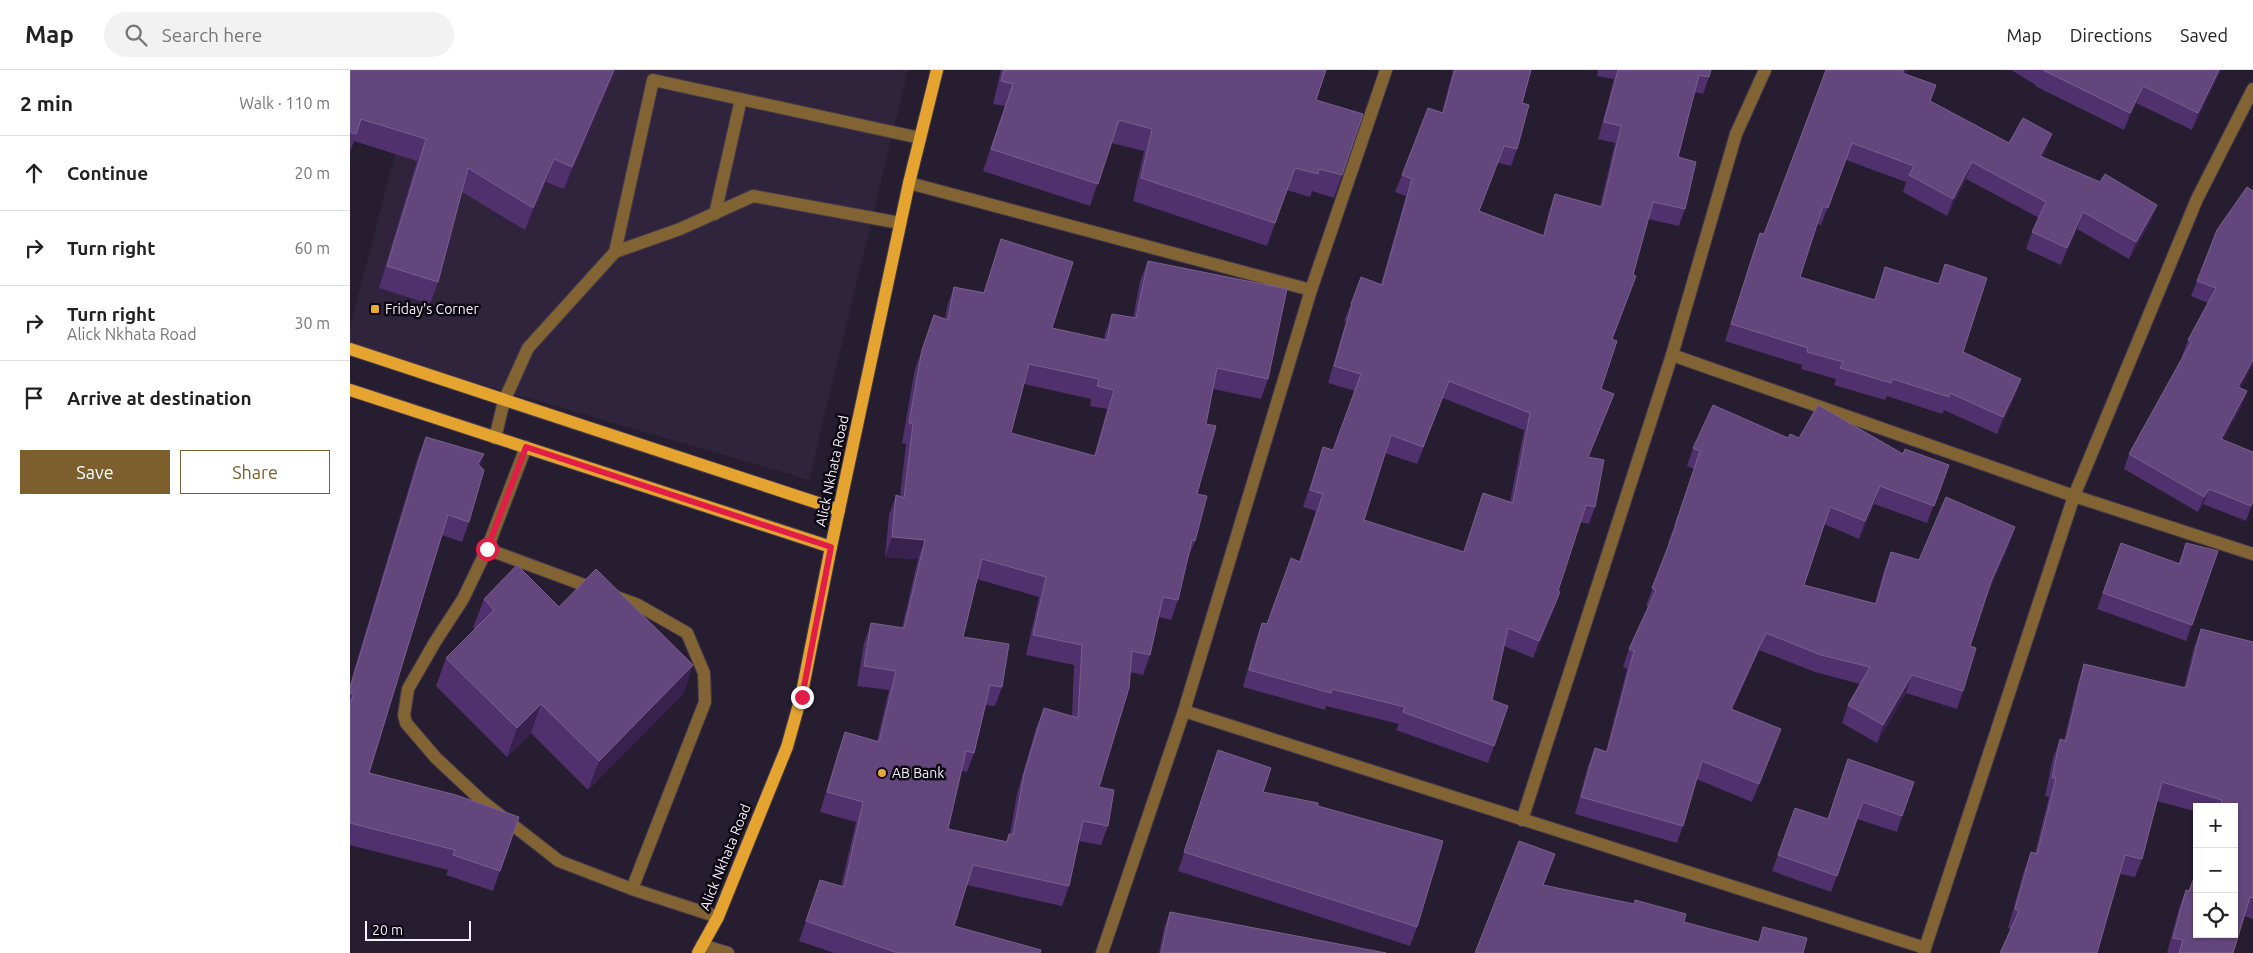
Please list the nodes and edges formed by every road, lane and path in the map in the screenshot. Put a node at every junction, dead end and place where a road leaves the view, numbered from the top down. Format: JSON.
{"nodes":[{"id":1,"x":937,"y":70,"type":"edge"},
{"id":2,"x":1386,"y":70,"type":"edge"},
{"id":3,"x":1765,"y":70,"type":"edge"},
{"id":4,"x":2253,"y":89,"type":"edge"},
{"id":5,"x":741,"y":99,"type":"junction"},
{"id":6,"x":920,"y":138,"type":"junction"},
{"id":7,"x":909,"y":183,"type":"junction"},
{"id":8,"x":715,"y":214,"type":"junction"},
{"id":9,"x":900,"y":223,"type":"junction"},
{"id":10,"x":614,"y":252,"type":"junction"},
{"id":11,"x":1311,"y":290,"type":"junction"},
{"id":12,"x":350,"y":349,"type":"edge"},
{"id":13,"x":1672,"y":355,"type":"junction"},
{"id":14,"x":350,"y":390,"type":"edge"},
{"id":15,"x":504,"y":401,"type":"junction"},
{"id":16,"x":495,"y":438,"type":"junction"},
{"id":17,"x":526,"y":447,"type":"junction"},
{"id":18,"x":2074,"y":496,"type":"junction"},
{"id":19,"x":839,"y":510,"type":"junction"},
{"id":20,"x":831,"y":547,"type":"junction"},
{"id":21,"x":487,"y":549,"type":"junction"},
{"id":22,"x":2253,"y":554,"type":"edge"},
{"id":23,"x":1184,"y":711,"type":"junction"},
{"id":24,"x":1522,"y":820,"type":"junction"},
{"id":25,"x":632,"y":889,"type":"junction"},
{"id":26,"x":718,"y":917,"type":"junction"},
{"id":27,"x":700,"y":949,"type":"edge"},
{"id":28,"x":1924,"y":950,"type":"edge"},
{"id":29,"x":728,"y":953,"type":"edge"},
{"id":30,"x":1102,"y":953,"type":"edge"}],
"edges":[{"from":1,"to":6,"type":"main road","name":"Alick Nkhata Road"},
{"from":2,"to":11,"type":"street"},
{"from":3,"to":13,"type":"street"},
{"from":4,"to":18,"type":"street"},
{"from":5,"to":6,"type":"street"},
{"from":5,"to":8,"type":"street"},
{"from":5,"to":10,"type":"street"},
{"from":6,"to":7,"type":"main road","name":"Alick Nkhata Road"},
{"from":7,"to":9,"type":"main road","name":"Alick Nkhata Road"},
{"from":7,"to":11,"type":"street"},
{"from":8,"to":9,"type":"street"},
{"from":8,"to":10,"type":"street"},
{"from":9,"to":19,"type":"main road","name":"Alick Nkhata Road"},
{"from":10,"to":15,"type":"street"},
{"from":11,"to":23,"type":"street"},
{"from":12,"to":15,"type":"main road"},
{"from":13,"to":18,"type":"street"},
{"from":13,"to":24,"type":"street"},
{"from":14,"to":16,"type":"main road"},
{"from":15,"to":16,"type":"street"},
{"from":15,"to":19,"type":"main road"},
{"from":16,"to":17,"type":"main road"},
{"from":17,"to":20,"type":"main road"},
{"from":17,"to":21,"type":"street"},
{"from":18,"to":22,"type":"street"},
{"from":18,"to":28,"type":"street"},
{"from":19,"to":20,"type":"main road","name":"Alick Nkhata Road"},
{"from":20,"to":26,"type":"main road","name":"Alick Nkhata Road"},
{"from":21,"to":25,"type":"street"},
{"from":21,"to":25,"type":"street"},
{"from":23,"to":24,"type":"street"},
{"from":23,"to":30,"type":"street"},
{"from":24,"to":28,"type":"street"},
{"from":25,"to":26,"type":"street"},
{"from":26,"to":27,"type":"main road","name":"Alick Nkhata Road"},
{"from":27,"to":29,"type":"street"}]}
